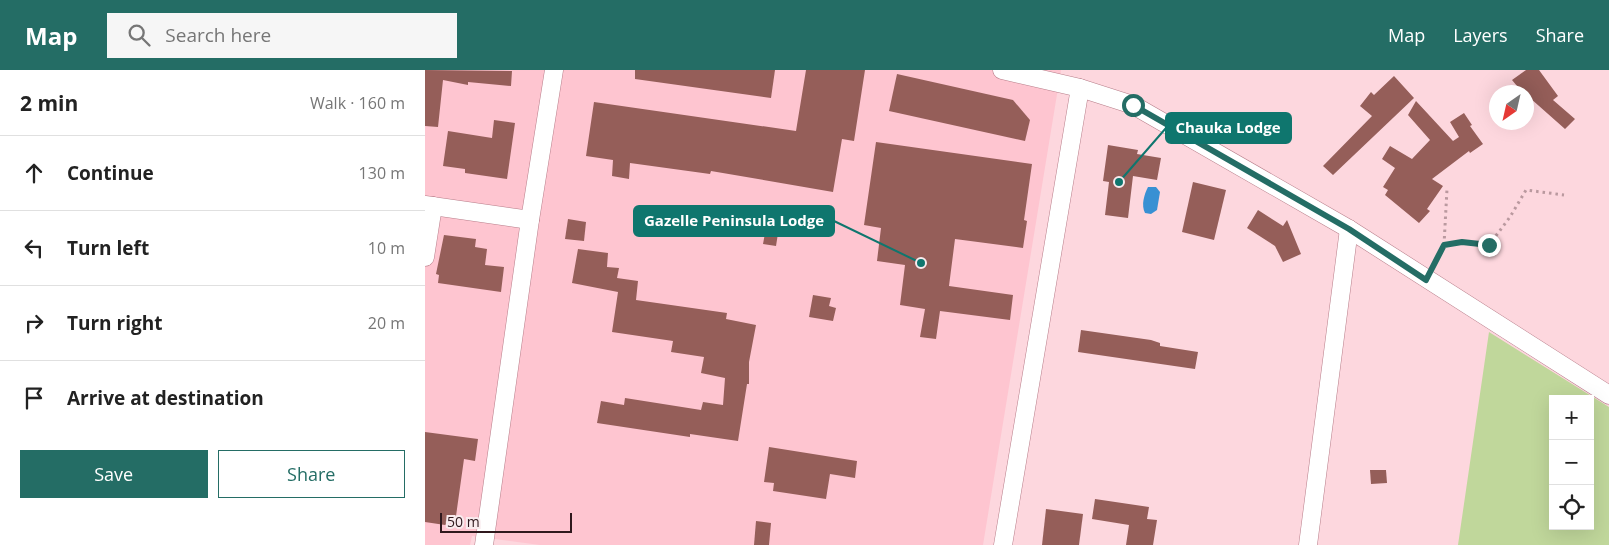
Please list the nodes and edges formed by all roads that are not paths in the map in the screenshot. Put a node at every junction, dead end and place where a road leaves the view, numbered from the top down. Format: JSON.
{"nodes":[{"id":1,"x":554,"y":70,"type":"edge"},
{"id":2,"x":1002,"y":70,"type":"edge"},
{"id":3,"x":1080,"y":88,"type":"junction"},
{"id":4,"x":429,"y":206,"type":"edge"},
{"id":5,"x":530,"y":220,"type":"junction"},
{"id":6,"x":1349,"y":229,"type":"junction"},
{"id":7,"x":425,"y":257,"type":"edge"},
{"id":8,"x":1609,"y":395,"type":"edge"},
{"id":9,"x":483,"y":545,"type":"edge"},
{"id":10,"x":1003,"y":545,"type":"edge"},
{"id":11,"x":1308,"y":545,"type":"edge"}],
"edges":[{"from":1,"to":5,"type":"street"},
{"from":2,"to":3,"type":"street"},
{"from":3,"to":6,"type":"street"},
{"from":3,"to":10,"type":"street"},
{"from":4,"to":5,"type":"street"},
{"from":4,"to":7,"type":"street"},
{"from":5,"to":9,"type":"street"},
{"from":6,"to":8,"type":"street"},
{"from":6,"to":11,"type":"street"}]}
